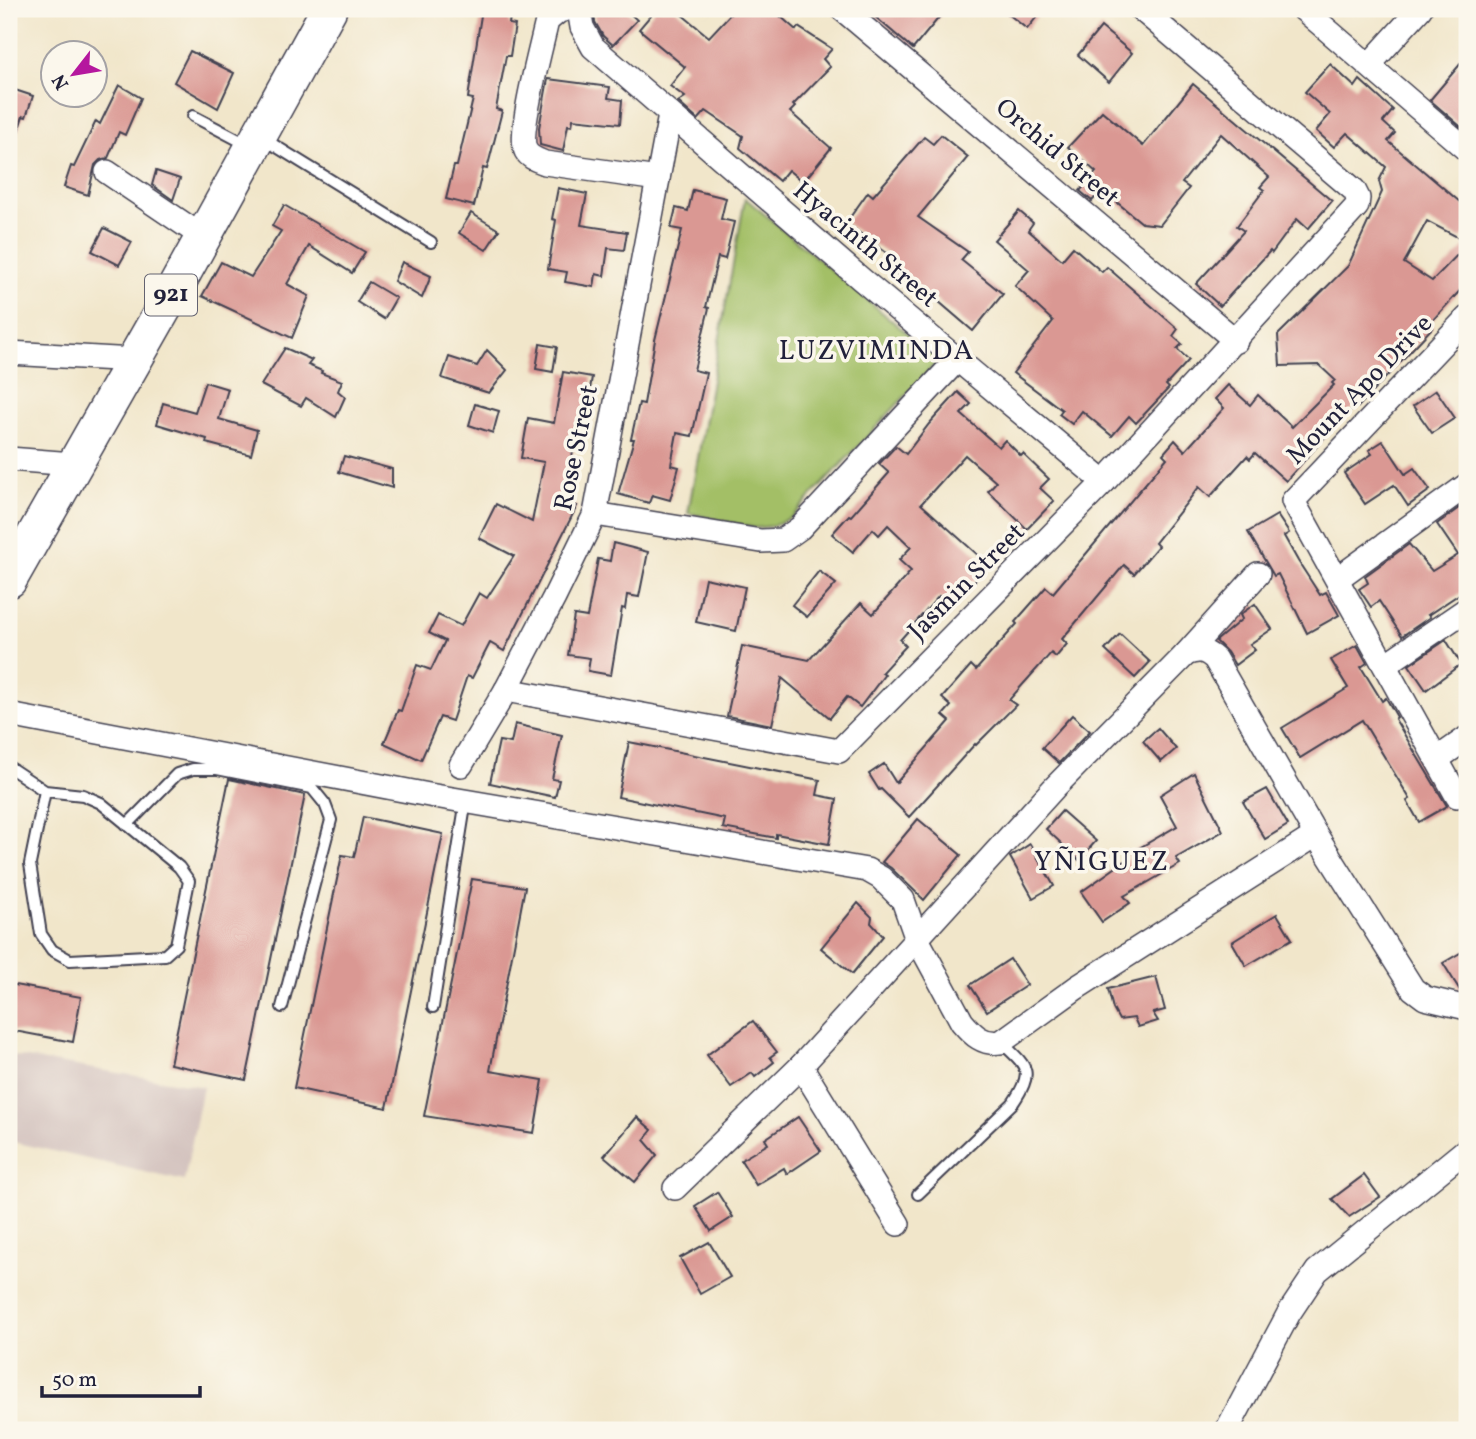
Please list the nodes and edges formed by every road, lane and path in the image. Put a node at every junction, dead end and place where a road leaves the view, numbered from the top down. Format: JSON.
{"nodes":[{"id":1,"x":330,"y":9,"type":"edge"},
{"id":2,"x":568,"y":9,"type":"edge"},
{"id":3,"x":579,"y":9,"type":"edge"},
{"id":4,"x":842,"y":9,"type":"edge"},
{"id":5,"x":1142,"y":9,"type":"edge"},
{"id":6,"x":1303,"y":9,"type":"edge"},
{"id":7,"x":1420,"y":9,"type":"edge"},
{"id":8,"x":1329,"y":17,"type":"edge"},
{"id":9,"x":1369,"y":65,"type":"junction"},
{"id":10,"x":670,"y":115,"type":"junction"},
{"id":11,"x":193,"y":116,"type":"dead end"},
{"id":12,"x":256,"y":142,"type":"junction"},
{"id":13,"x":1467,"y":150,"type":"edge"},
{"id":14,"x":107,"y":172,"type":"dead end"},
{"id":15,"x":658,"y":179,"type":"junction"},
{"id":16,"x":203,"y":237,"type":"junction"},
{"id":17,"x":431,"y":242,"type":"dead end"},
{"id":18,"x":1467,"y":318,"type":"edge"},
{"id":19,"x":1236,"y":341,"type":"junction"},
{"id":20,"x":9,"y":354,"type":"edge"},
{"id":21,"x":134,"y":360,"type":"junction"},
{"id":22,"x":957,"y":360,"type":"junction"},
{"id":23,"x":9,"y":459,"type":"edge"},
{"id":24,"x":73,"y":464,"type":"junction"},
{"id":25,"x":1104,"y":482,"type":"junction"},
{"id":26,"x":1467,"y":485,"type":"edge"},
{"id":27,"x":595,"y":514,"type":"junction"},
{"id":28,"x":13,"y":563,"type":"edge"},
{"id":29,"x":1258,"y":574,"type":"dead end"},
{"id":30,"x":1337,"y":579,"type":"junction"},
{"id":31,"x":1467,"y":609,"type":"edge"},
{"id":32,"x":1186,"y":654,"type":"junction"},
{"id":33,"x":1385,"y":665,"type":"junction"},
{"id":34,"x":506,"y":690,"type":"junction"},
{"id":35,"x":9,"y":715,"type":"edge"},
{"id":36,"x":1467,"y":738,"type":"edge"},
{"id":37,"x":1437,"y":759,"type":"junction"},
{"id":38,"x":461,"y":765,"type":"dead end"},
{"id":39,"x":9,"y":767,"type":"edge"},
{"id":40,"x":45,"y":791,"type":"junction"},
{"id":41,"x":1457,"y":796,"type":"dead end"},
{"id":42,"x":466,"y":800,"type":"junction"},
{"id":43,"x":127,"y":825,"type":"junction"},
{"id":44,"x":1316,"y":835,"type":"junction"},
{"id":45,"x":916,"y":937,"type":"junction"},
{"id":46,"x":282,"y":1007,"type":"dead end"},
{"id":47,"x":433,"y":1007,"type":"dead end"},
{"id":48,"x":1467,"y":1008,"type":"edge"},
{"id":49,"x":1001,"y":1042,"type":"junction"},
{"id":50,"x":801,"y":1066,"type":"junction"},
{"id":51,"x":1467,"y":1149,"type":"edge"},
{"id":52,"x":674,"y":1188,"type":"dead end"},
{"id":53,"x":918,"y":1194,"type":"dead end"},
{"id":54,"x":898,"y":1224,"type":"dead end"},
{"id":55,"x":1227,"y":1430,"type":"edge"}],
"edges":[{"from":1,"to":12,"type":"main road","number":"921"},
{"from":2,"to":15,"type":"street"},
{"from":3,"to":10,"type":"street","name":"Hyacinth Street"},
{"from":4,"to":19,"type":"street","name":"Orchid Street"},
{"from":5,"to":19,"type":"street","name":"Jasmin Street"},
{"from":6,"to":8,"type":"street"},
{"from":7,"to":9,"type":"street"},
{"from":8,"to":9,"type":"street"},
{"from":9,"to":13,"type":"street"},
{"from":10,"to":15,"type":"street","name":"Rose Street"},
{"from":10,"to":22,"type":"street","name":"Hyacinth Street"},
{"from":11,"to":12,"type":"lane"},
{"from":12,"to":16,"type":"main road","number":"921"},
{"from":12,"to":17,"type":"lane"},
{"from":14,"to":16,"type":"street"},
{"from":15,"to":27,"type":"street","name":"Rose Street"},
{"from":16,"to":21,"type":"main road","number":"921"},
{"from":18,"to":30,"type":"street","name":"Mount Apo Drive"},
{"from":19,"to":25,"type":"street","name":"Jasmin Street"},
{"from":20,"to":21,"type":"street"},
{"from":21,"to":24,"type":"main road","number":"921"},
{"from":22,"to":25,"type":"street","name":"Hyacinth Street"},
{"from":22,"to":27,"type":"street"},
{"from":23,"to":24,"type":"street"},
{"from":24,"to":28,"type":"main road","number":"921"},
{"from":25,"to":34,"type":"street","name":"Jasmin Street"},
{"from":26,"to":30,"type":"street"},
{"from":27,"to":34,"type":"street","name":"Rose Street"},
{"from":29,"to":32,"type":"street"},
{"from":30,"to":33,"type":"street"},
{"from":31,"to":33,"type":"street"},
{"from":32,"to":44,"type":"street"},
{"from":32,"to":45,"type":"street"},
{"from":33,"to":37,"type":"street"},
{"from":34,"to":38,"type":"street","name":"Rose Street"},
{"from":35,"to":42,"type":"street"},
{"from":36,"to":37,"type":"street"},
{"from":37,"to":41,"type":"street"},
{"from":39,"to":40,"type":"lane"},
{"from":40,"to":43,"type":"lane"},
{"from":40,"to":43,"type":"lane"},
{"from":42,"to":45,"type":"street"},
{"from":42,"to":47,"type":"lane"},
{"from":43,"to":46,"type":"lane"},
{"from":44,"to":48,"type":"street"},
{"from":44,"to":49,"type":"street"},
{"from":45,"to":49,"type":"street"},
{"from":45,"to":50,"type":"street"},
{"from":49,"to":53,"type":"lane"},
{"from":50,"to":52,"type":"street"},
{"from":50,"to":54,"type":"street"},
{"from":51,"to":55,"type":"street"}]}
